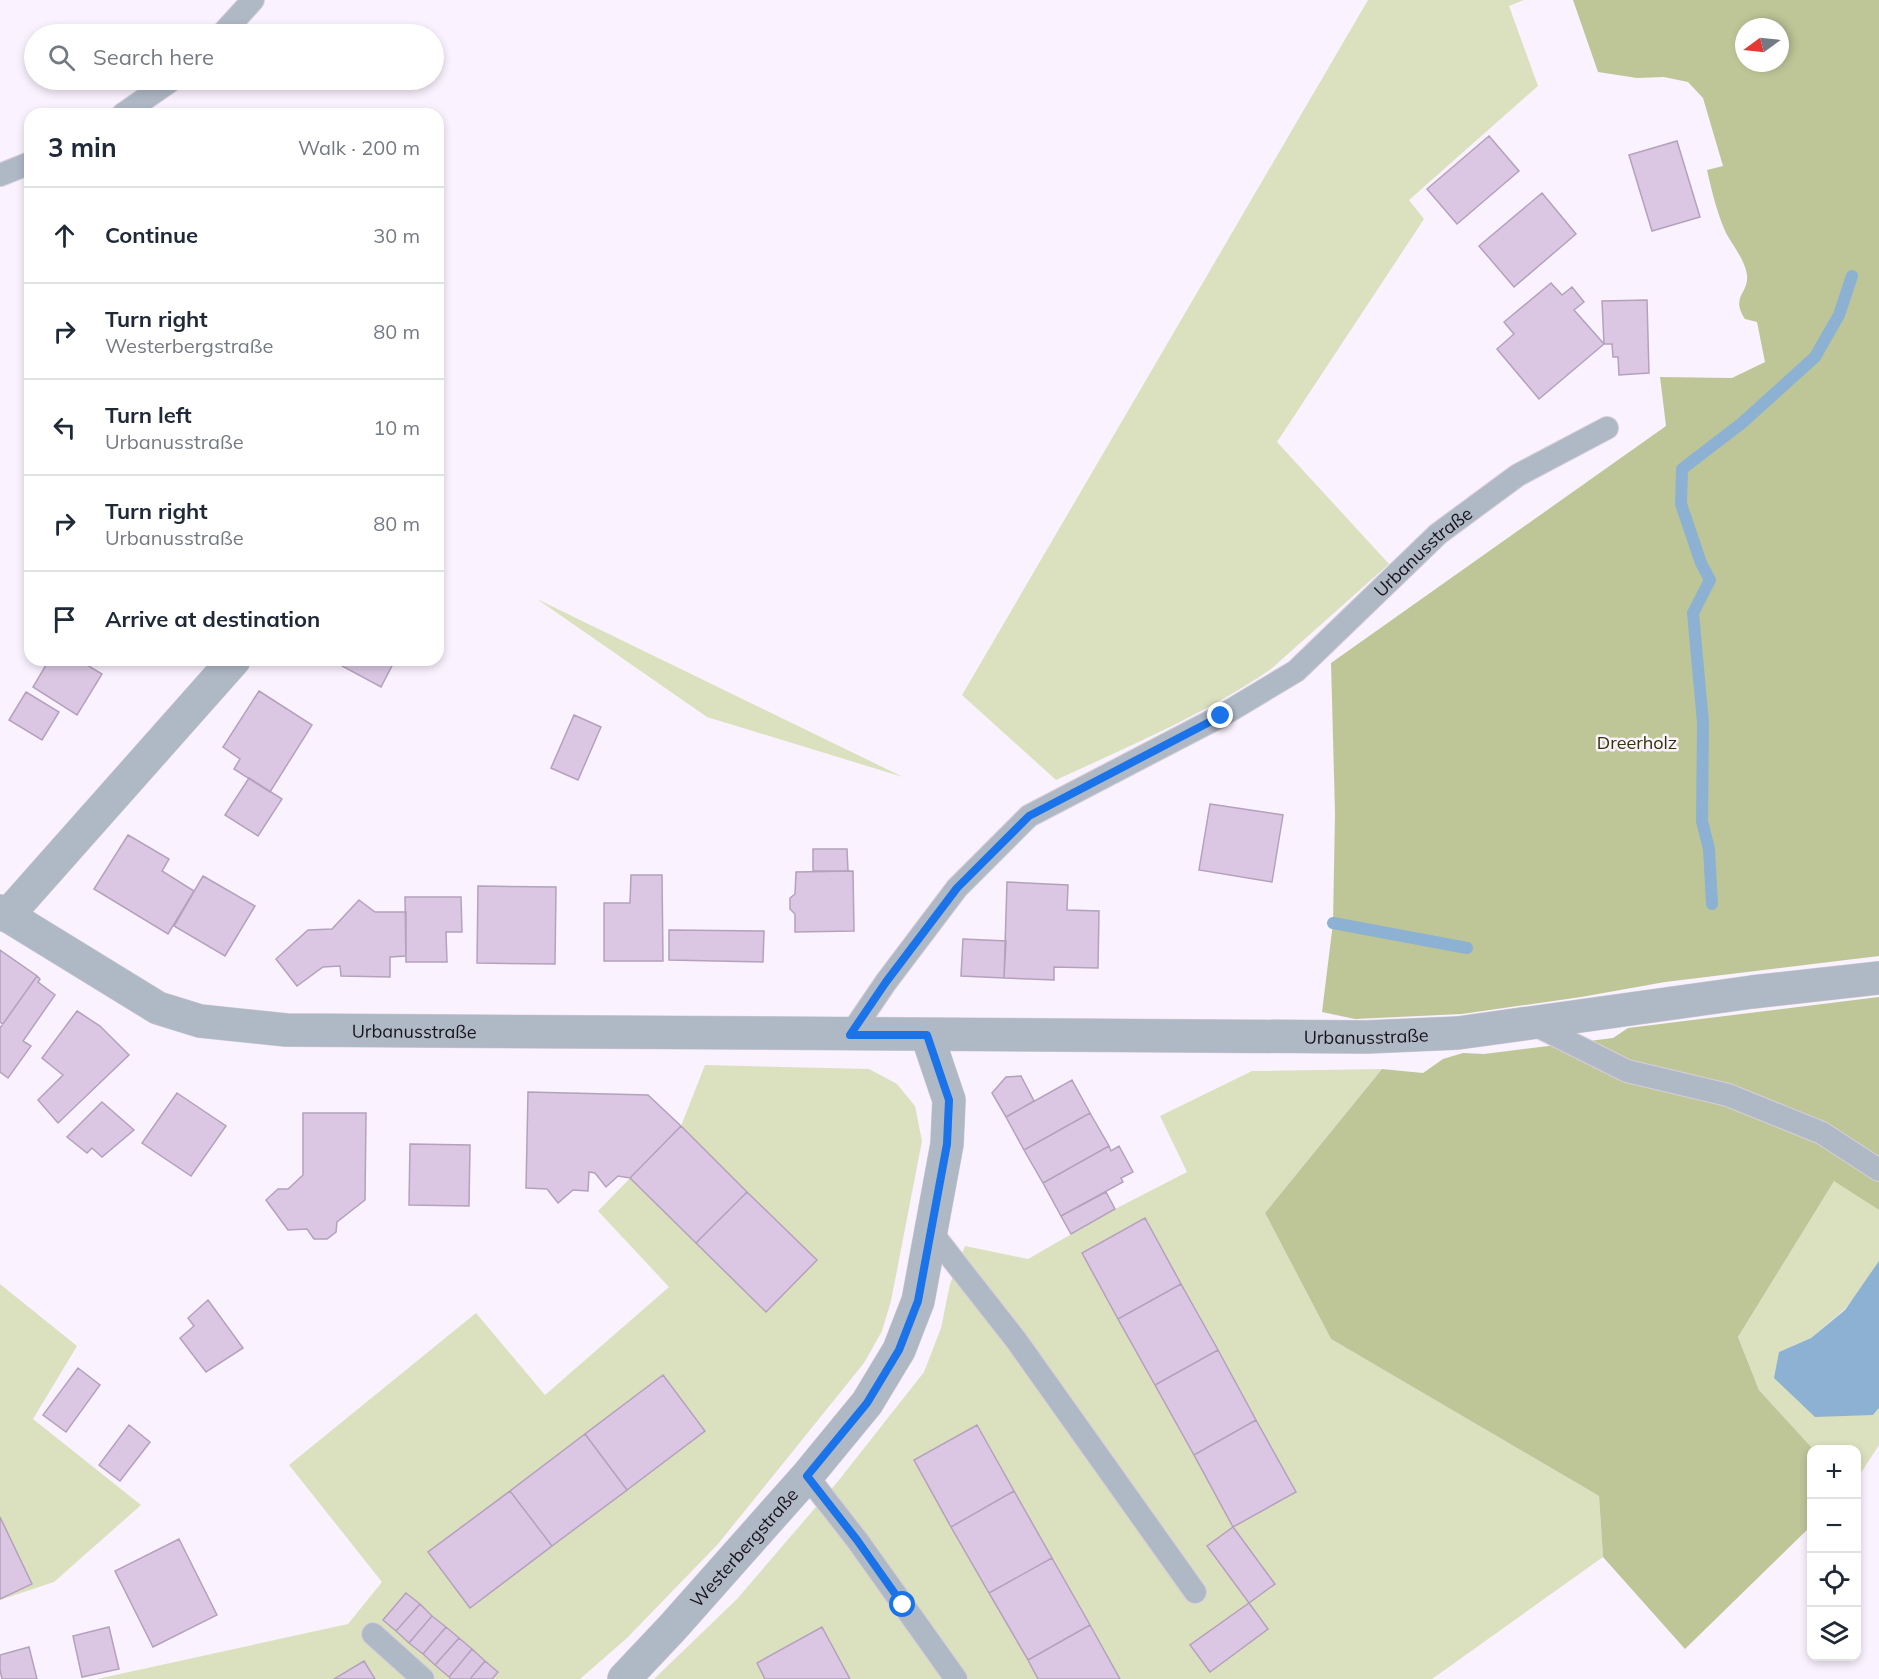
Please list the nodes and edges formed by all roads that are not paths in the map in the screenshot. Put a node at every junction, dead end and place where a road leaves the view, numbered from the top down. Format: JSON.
{"nodes":[{"id":1,"x":253,"y":0,"type":"edge"},
{"id":2,"x":231,"y":24,"type":"edge"},
{"id":3,"x":158,"y":90,"type":"edge"},
{"id":4,"x":132,"y":108,"type":"edge"},
{"id":5,"x":24,"y":165,"type":"edge"},
{"id":6,"x":0,"y":175,"type":"edge"},
{"id":7,"x":1607,"y":428,"type":"dead end"},
{"id":8,"x":229,"y":666,"type":"edge"},
{"id":9,"x":3,"y":914,"type":"edge"},
{"id":10,"x":1879,"y":978,"type":"edge"},
{"id":11,"x":1531,"y":1023,"type":"junction"},
{"id":12,"x":850,"y":1035,"type":"junction"},
{"id":13,"x":927,"y":1035,"type":"junction"},
{"id":14,"x":1879,"y":1170,"type":"edge"},
{"id":15,"x":932,"y":1233,"type":"junction"},
{"id":16,"x":807,"y":1476,"type":"junction"},
{"id":17,"x":1195,"y":1592,"type":"dead end"},
{"id":18,"x":374,"y":1634,"type":"dead end"},
{"id":19,"x":423,"y":1679,"type":"edge"},
{"id":20,"x":624,"y":1679,"type":"edge"},
{"id":21,"x":956,"y":1679,"type":"edge"}],
"edges":[{"from":1,"to":2,"type":"lane"},
{"from":3,"to":4,"type":"lane"},
{"from":5,"to":6,"type":"lane"},
{"from":7,"to":12,"type":"lane","name":"Urbanusstraße"},
{"from":8,"to":9,"type":"street","name":"Urbanusstraße"},
{"from":9,"to":12,"type":"street","name":"Urbanusstraße"},
{"from":10,"to":11,"type":"street","name":"Urbanusstraße"},
{"from":11,"to":13,"type":"street","name":"Urbanusstraße"},
{"from":11,"to":14,"type":"lane"},
{"from":12,"to":13,"type":"street","name":"Urbanusstraße"},
{"from":13,"to":15,"type":"street","name":"Westerbergstraße"},
{"from":15,"to":16,"type":"street","name":"Westerbergstraße"},
{"from":15,"to":17,"type":"lane"},
{"from":16,"to":20,"type":"street","name":"Westerbergstraße"},
{"from":16,"to":21,"type":"lane"},
{"from":18,"to":19,"type":"lane"}]}
